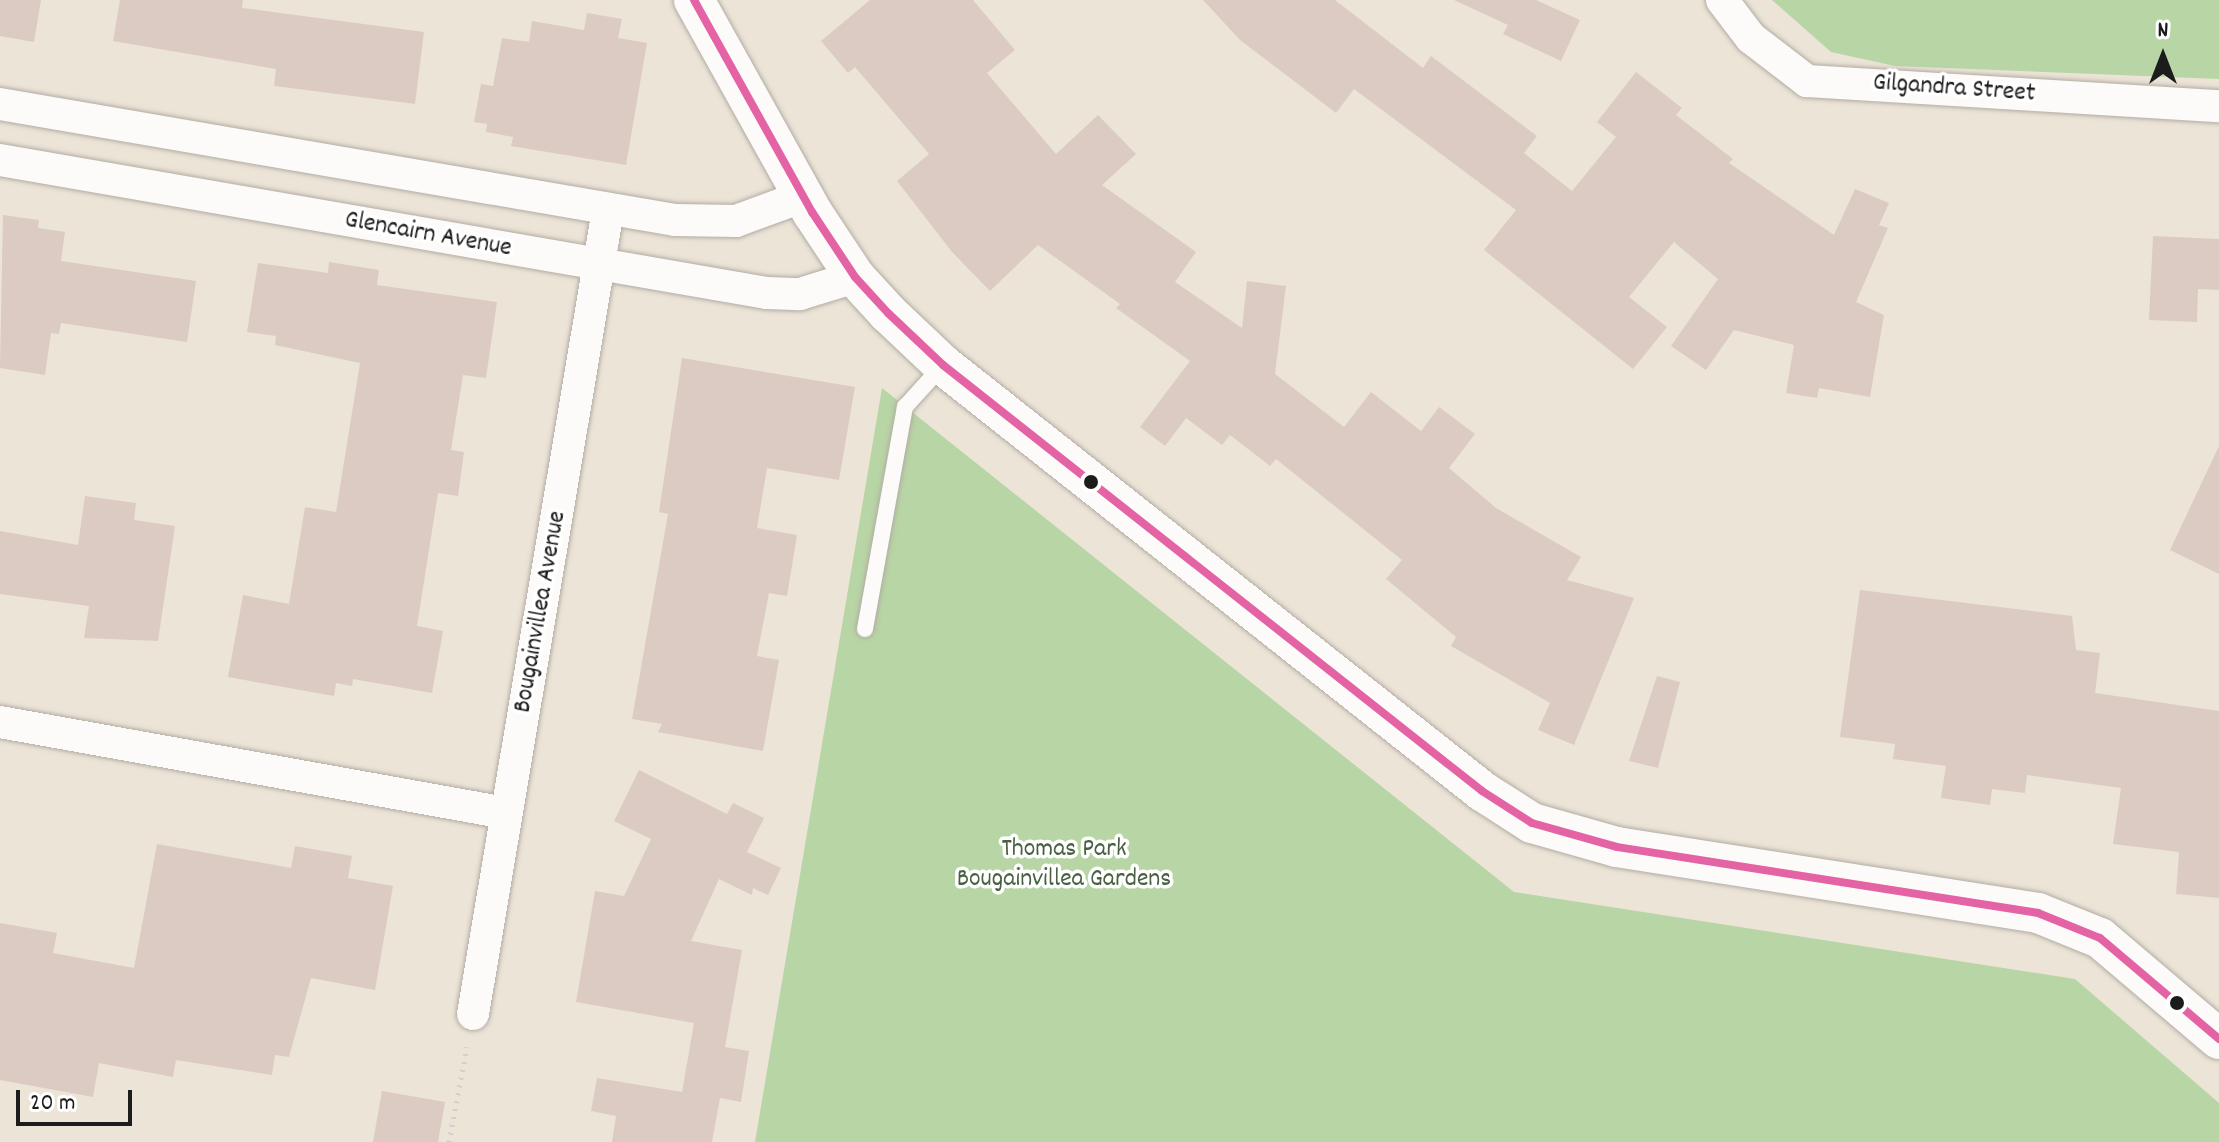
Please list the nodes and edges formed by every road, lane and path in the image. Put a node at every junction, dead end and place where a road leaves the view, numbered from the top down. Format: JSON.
{"nodes":[{"id":1,"x":694,"y":0,"type":"edge"},
{"id":2,"x":1722,"y":0,"type":"edge"},
{"id":3,"x":0,"y":104,"type":"edge"},
{"id":4,"x":2219,"y":106,"type":"edge"},
{"id":5,"x":0,"y":160,"type":"edge"},
{"id":6,"x":804,"y":196,"type":"junction"},
{"id":7,"x":608,"y":210,"type":"junction"},
{"id":8,"x":600,"y":264,"type":"junction"},
{"id":9,"x":855,"y":277,"type":"junction"},
{"id":10,"x":943,"y":365,"type":"junction"},
{"id":11,"x":865,"y":629,"type":"dead end"},
{"id":12,"x":0,"y":722,"type":"edge"},
{"id":13,"x":506,"y":813,"type":"junction"},
{"id":14,"x":473,"y":1014,"type":"dead end"},
{"id":15,"x":2219,"y":1039,"type":"edge"},
{"id":16,"x":465,"y":1054,"type":"dead end"},
{"id":17,"x":449,"y":1142,"type":"edge"}],
"edges":[{"from":1,"to":6,"type":"street"},
{"from":2,"to":4,"type":"street","name":"Gilgandra Street"},
{"from":3,"to":7,"type":"street"},
{"from":5,"to":8,"type":"street","name":"Glencairn Avenue"},
{"from":6,"to":7,"type":"street"},
{"from":6,"to":9,"type":"street"},
{"from":7,"to":8,"type":"street","name":"Bougainvillea Avenue"},
{"from":8,"to":9,"type":"street","name":"Glencairn Avenue"},
{"from":8,"to":13,"type":"street","name":"Bougainvillea Avenue"},
{"from":9,"to":10,"type":"street"},
{"from":10,"to":11,"type":"lane"},
{"from":10,"to":15,"type":"street"},
{"from":12,"to":13,"type":"street"},
{"from":13,"to":14,"type":"street","name":"Bougainvillea Avenue"},
{"from":16,"to":17,"type":"path"}]}
